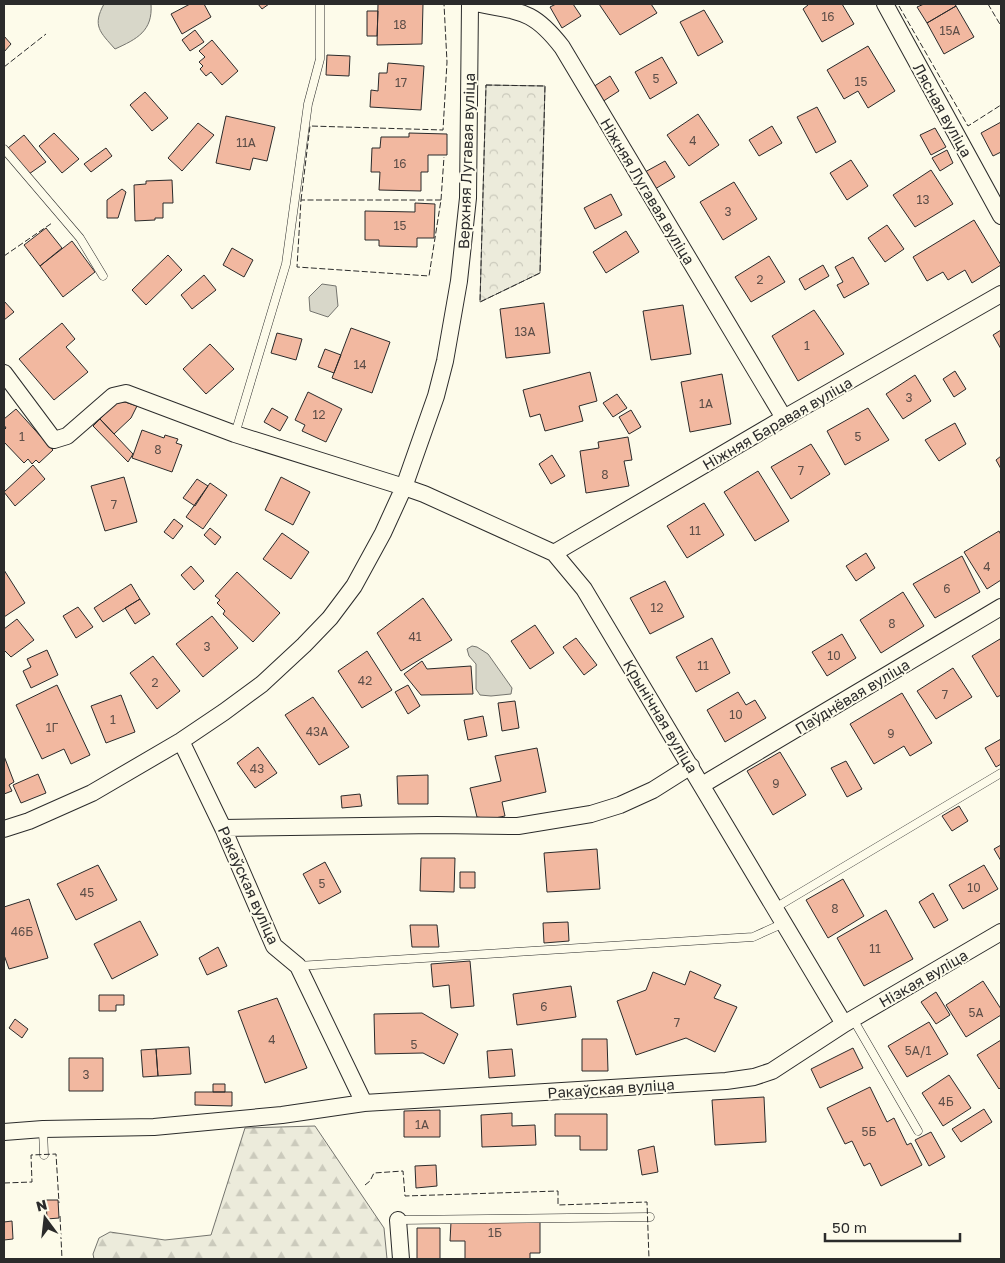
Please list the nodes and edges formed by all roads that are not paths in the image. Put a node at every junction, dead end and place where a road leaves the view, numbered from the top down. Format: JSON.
{"nodes":[{"id":1,"x":320,"y":4,"type":"edge"},
{"id":2,"x":470,"y":4,"type":"edge"},
{"id":3,"x":480,"y":4,"type":"edge"},
{"id":4,"x":885,"y":4,"type":"edge"},
{"id":5,"x":4,"y":149,"type":"edge"},
{"id":6,"x":1001,"y":216,"type":"edge"},
{"id":7,"x":103,"y":276,"type":"dead end"},
{"id":8,"x":1001,"y":294,"type":"edge"},
{"id":9,"x":4,"y":373,"type":"edge"},
{"id":10,"x":784,"y":418,"type":"junction"},
{"id":11,"x":235,"y":434,"type":"junction"},
{"id":12,"x":404,"y":487,"type":"junction"},
{"id":13,"x":554,"y":553,"type":"junction"},
{"id":14,"x":1001,"y":607,"type":"edge"},
{"id":15,"x":181,"y":741,"type":"junction"},
{"id":16,"x":691,"y":766,"type":"junction"},
{"id":17,"x":1001,"y":773,"type":"edge"},
{"id":18,"x":702,"y":785,"type":"junction"},
{"id":19,"x":223,"y":828,"type":"junction"},
{"id":20,"x":4,"y":829,"type":"edge"},
{"id":21,"x":775,"y":908,"type":"junction"},
{"id":22,"x":784,"y":923,"type":"junction"},
{"id":23,"x":1001,"y":932,"type":"edge"},
{"id":24,"x":298,"y":966,"type":"junction"},
{"id":25,"x":849,"y":1022,"type":"junction"},
{"id":26,"x":364,"y":1103,"type":"junction"},
{"id":27,"x":43,"y":1130,"type":"junction"},
{"id":28,"x":918,"y":1131,"type":"dead end"},
{"id":29,"x":4,"y":1132,"type":"edge"},
{"id":30,"x":44,"y":1154,"type":"dead end"},
{"id":31,"x":650,"y":1217,"type":"dead end"},
{"id":32,"x":398,"y":1220,"type":"joint"},
{"id":33,"x":401,"y":1259,"type":"edge"}],
"edges":[{"from":1,"to":11,"type":"lane"},
{"from":2,"to":12,"type":"street","name":"Верхняя Лугавая вуліца"},
{"from":3,"to":10,"type":"street","name":"Ніжняя Лугавая вуліца"},
{"from":4,"to":6,"type":"street","name":"Лясная вуліца"},
{"from":5,"to":7,"type":"lane"},
{"from":8,"to":10,"type":"street","name":"Ніжняя Баравая вуліца"},
{"from":9,"to":11,"type":"street","name":"Крынічная вуліца"},
{"from":10,"to":13,"type":"street","name":"Ніжняя Баравая вуліца"},
{"from":11,"to":12,"type":"street","name":"Крынічная вуліца"},
{"from":12,"to":13,"type":"street","name":"Крынічная вуліца"},
{"from":12,"to":15,"type":"street","name":"Верхняя Лугавая вуліца"},
{"from":13,"to":16,"type":"street","name":"Крынічная вуліца"},
{"from":14,"to":18,"type":"street","name":"Паўднёвая вуліца"},
{"from":15,"to":19,"type":"street","name":"Ракаўская вуліца"},
{"from":15,"to":20,"type":"street","name":"Верхняя Лугавая вуліца"},
{"from":16,"to":18,"type":"street","name":"Крынічная вуліца"},
{"from":16,"to":19,"type":"street"},
{"from":17,"to":21,"type":"lane"},
{"from":18,"to":21,"type":"street","name":"Крынічная вуліца"},
{"from":19,"to":24,"type":"street","name":"Ракаўская вуліца"},
{"from":21,"to":22,"type":"street","name":"Крынічная вуліца"},
{"from":22,"to":24,"type":"lane"},
{"from":22,"to":25,"type":"street","name":"Крынічная вуліца"},
{"from":23,"to":25,"type":"street","name":"Нізкая вуліца"},
{"from":24,"to":26,"type":"street","name":"Ракаўская вуліца"},
{"from":25,"to":26,"type":"street","name":"Ракаўская вуліца"},
{"from":25,"to":28,"type":"lane"},
{"from":26,"to":27,"type":"street","name":"Ракаўская вуліца"},
{"from":27,"to":29,"type":"street","name":"Ракаўская вуліца"},
{"from":27,"to":30,"type":"lane"},
{"from":31,"to":32,"type":"lane"},
{"from":32,"to":33,"type":"street"}]}
